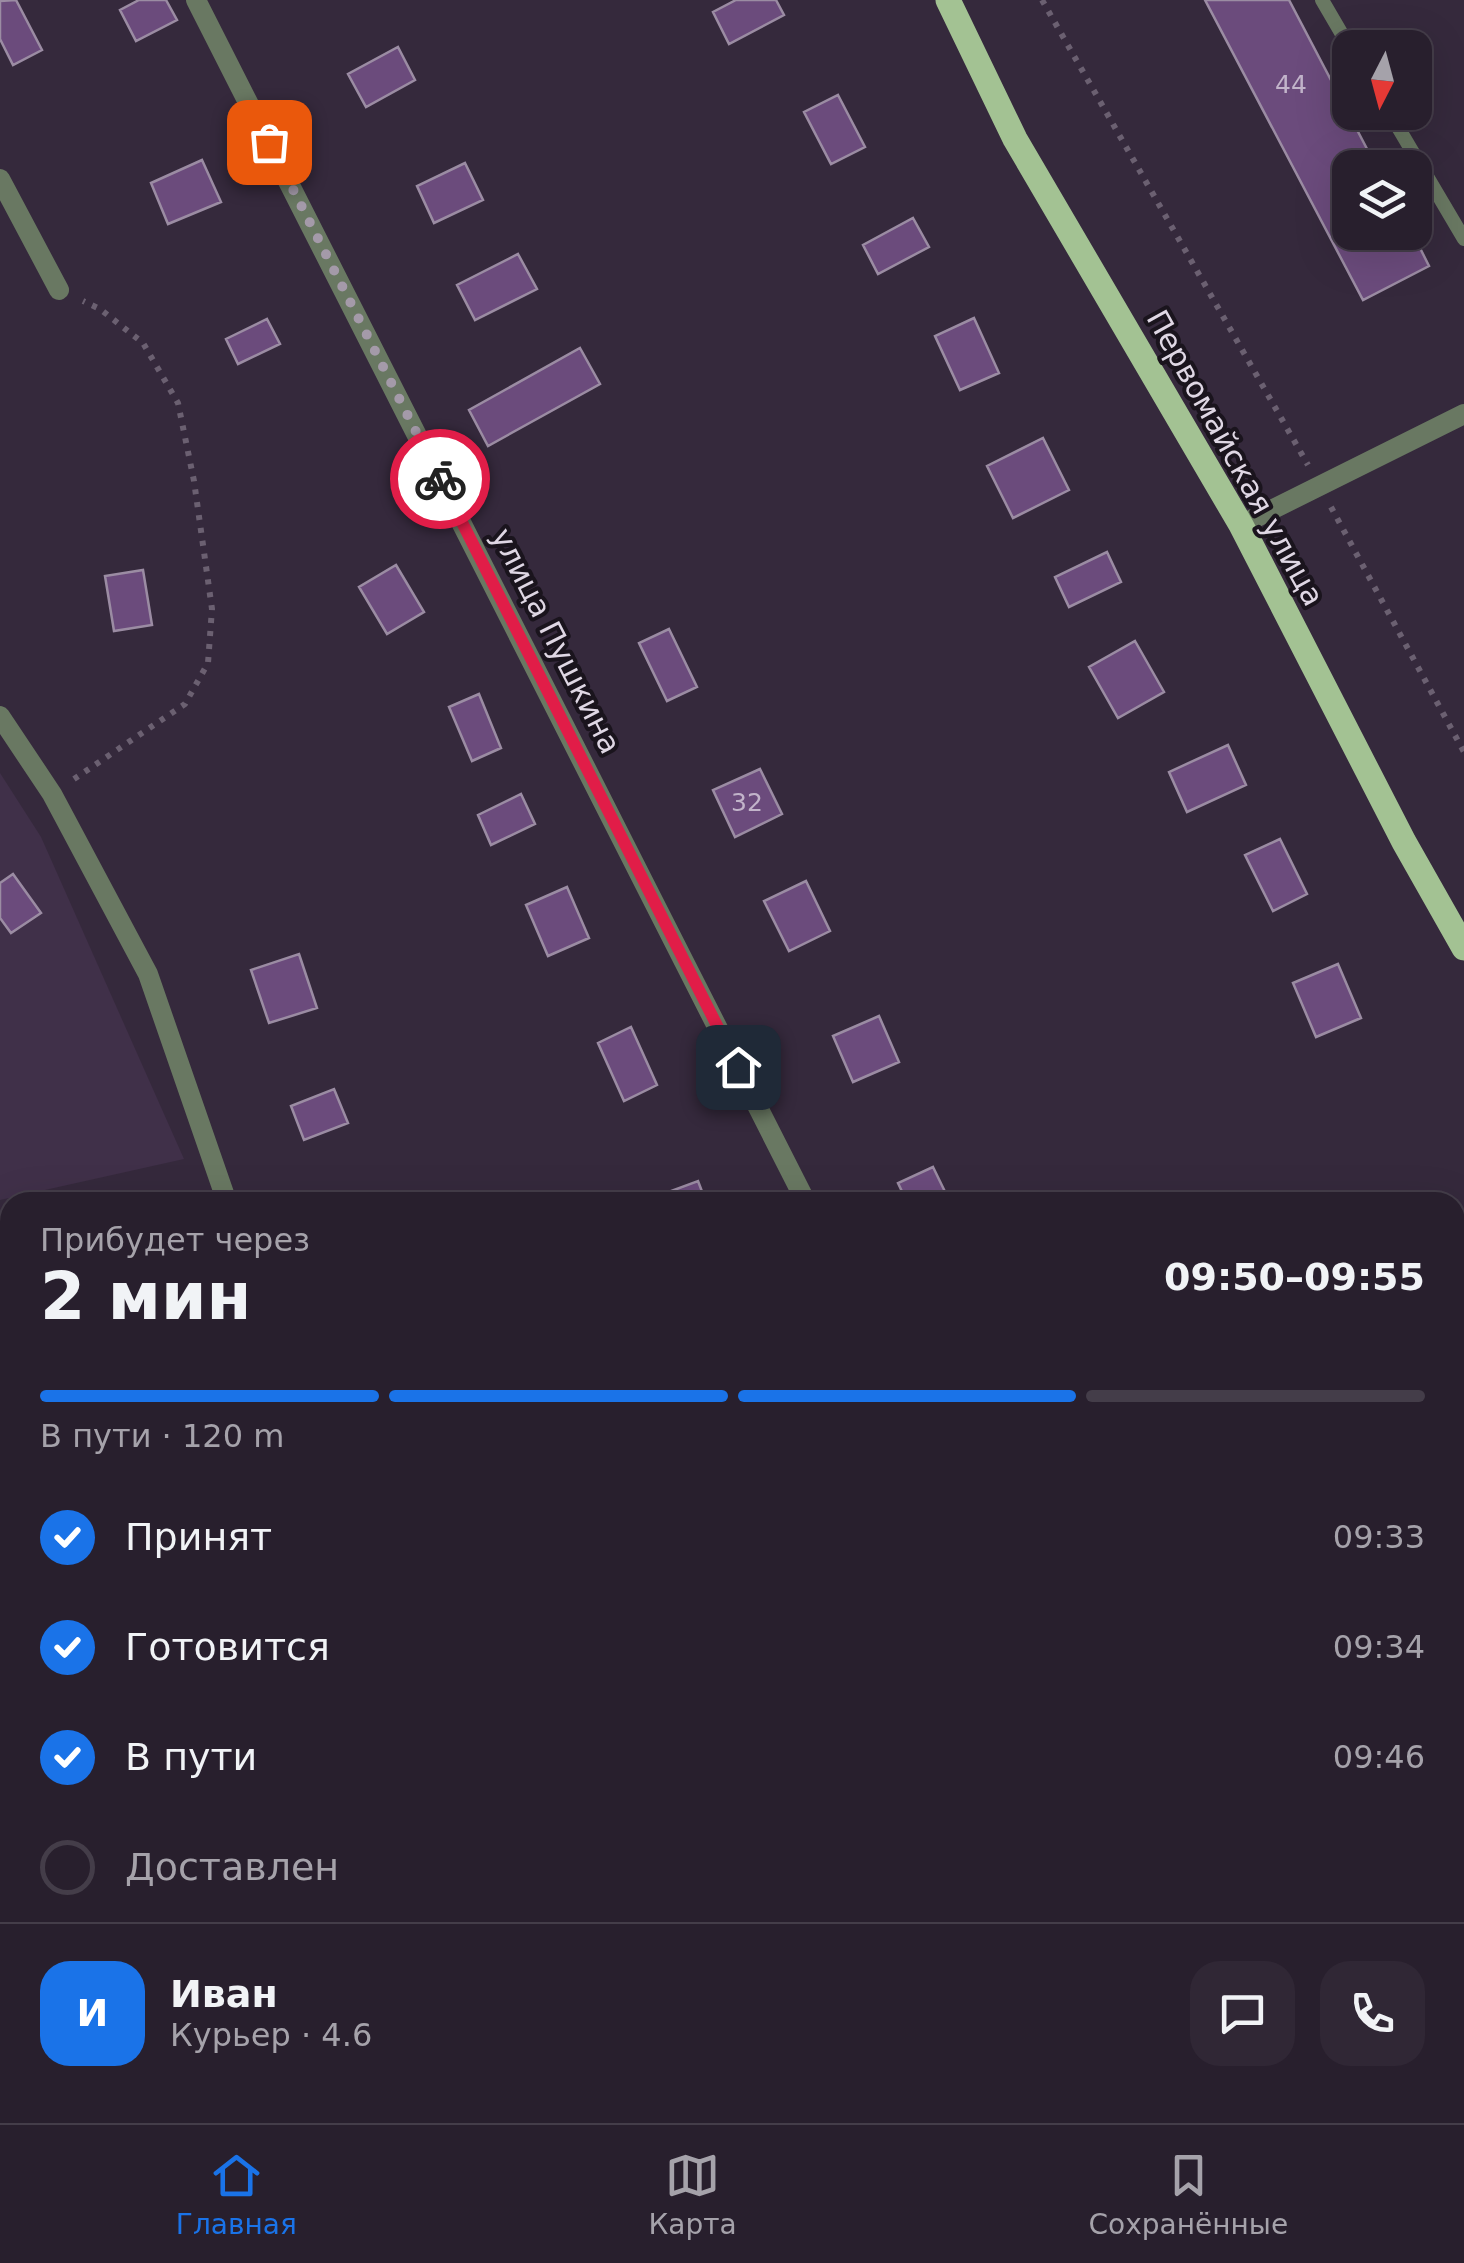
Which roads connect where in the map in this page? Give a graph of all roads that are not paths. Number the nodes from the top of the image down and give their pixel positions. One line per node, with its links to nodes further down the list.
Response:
1 (196, 0): 14 (street, улица Пушкина)
2 (948, 0): 10 (main road, Первомайская улица)
3 (1322, 0): 4 (lane)
4 (1340, 30)
5 (1400, 130): 7 (lane)
6 (0, 180): 8 (street)
7 (1464, 239)
8 (59, 290)
9 (1464, 414): 10 (street)
10 (1241, 525): 12 (main road, Первомайская улица)
11 (0, 716): 13 (street)
12 (1464, 948)
13 (224, 1192)
14 (801, 1192)

